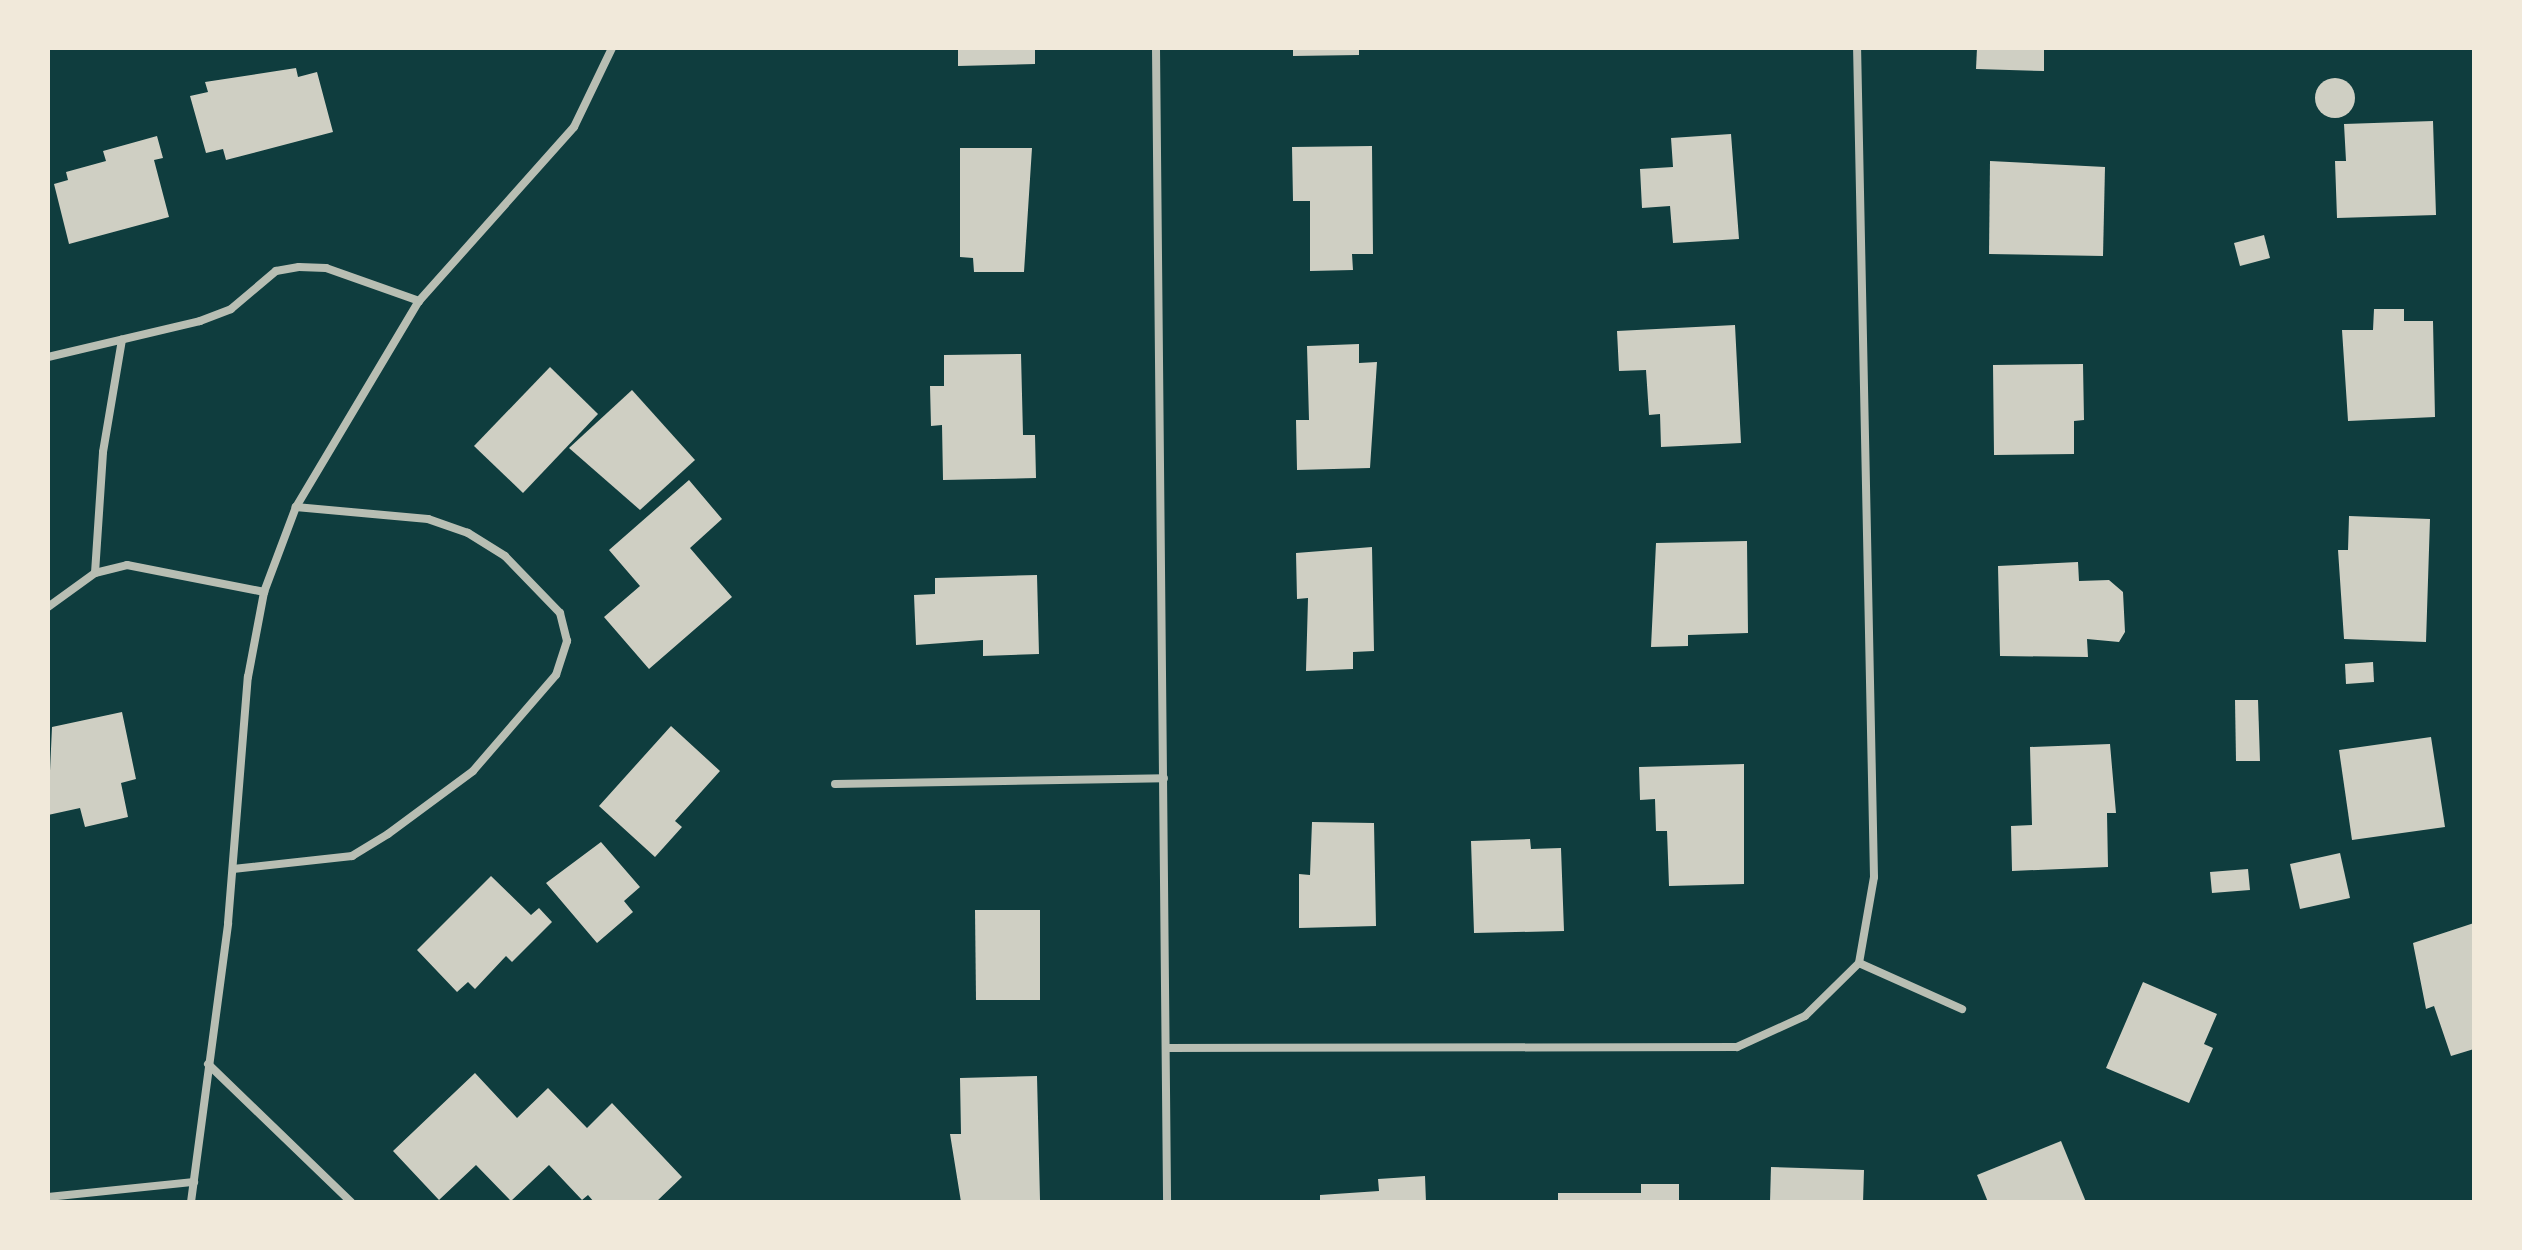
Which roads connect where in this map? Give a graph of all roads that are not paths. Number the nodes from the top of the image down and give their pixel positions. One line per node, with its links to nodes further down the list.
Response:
1 (612, 48): 4 (street)
2 (1156, 48): 11 (street)
3 (1857, 48): 14 (street)
4 (419, 301): 5 (street); 7 (street)
5 (122, 340): 6 (street); 8 (street)
6 (48, 357)
7 (296, 507): 9 (street); 13 (street)
8 (95, 573): 9 (street); 10 (street)
9 (264, 592): 13 (street)
10 (48, 607)
11 (1164, 778): 12 (street); 16 (street)
12 (835, 784)
13 (233, 869): 17 (street)
14 (1859, 963): 15 (street); 16 (street)
15 (1962, 1009)
16 (1167, 1048): 22 (street)
17 (208, 1064): 18 (street); 21 (street)
18 (194, 1182): 19 (street); 20 (street)
19 (48, 1197)
20 (191, 1202)
21 (351, 1202)
22 (1167, 1202)

